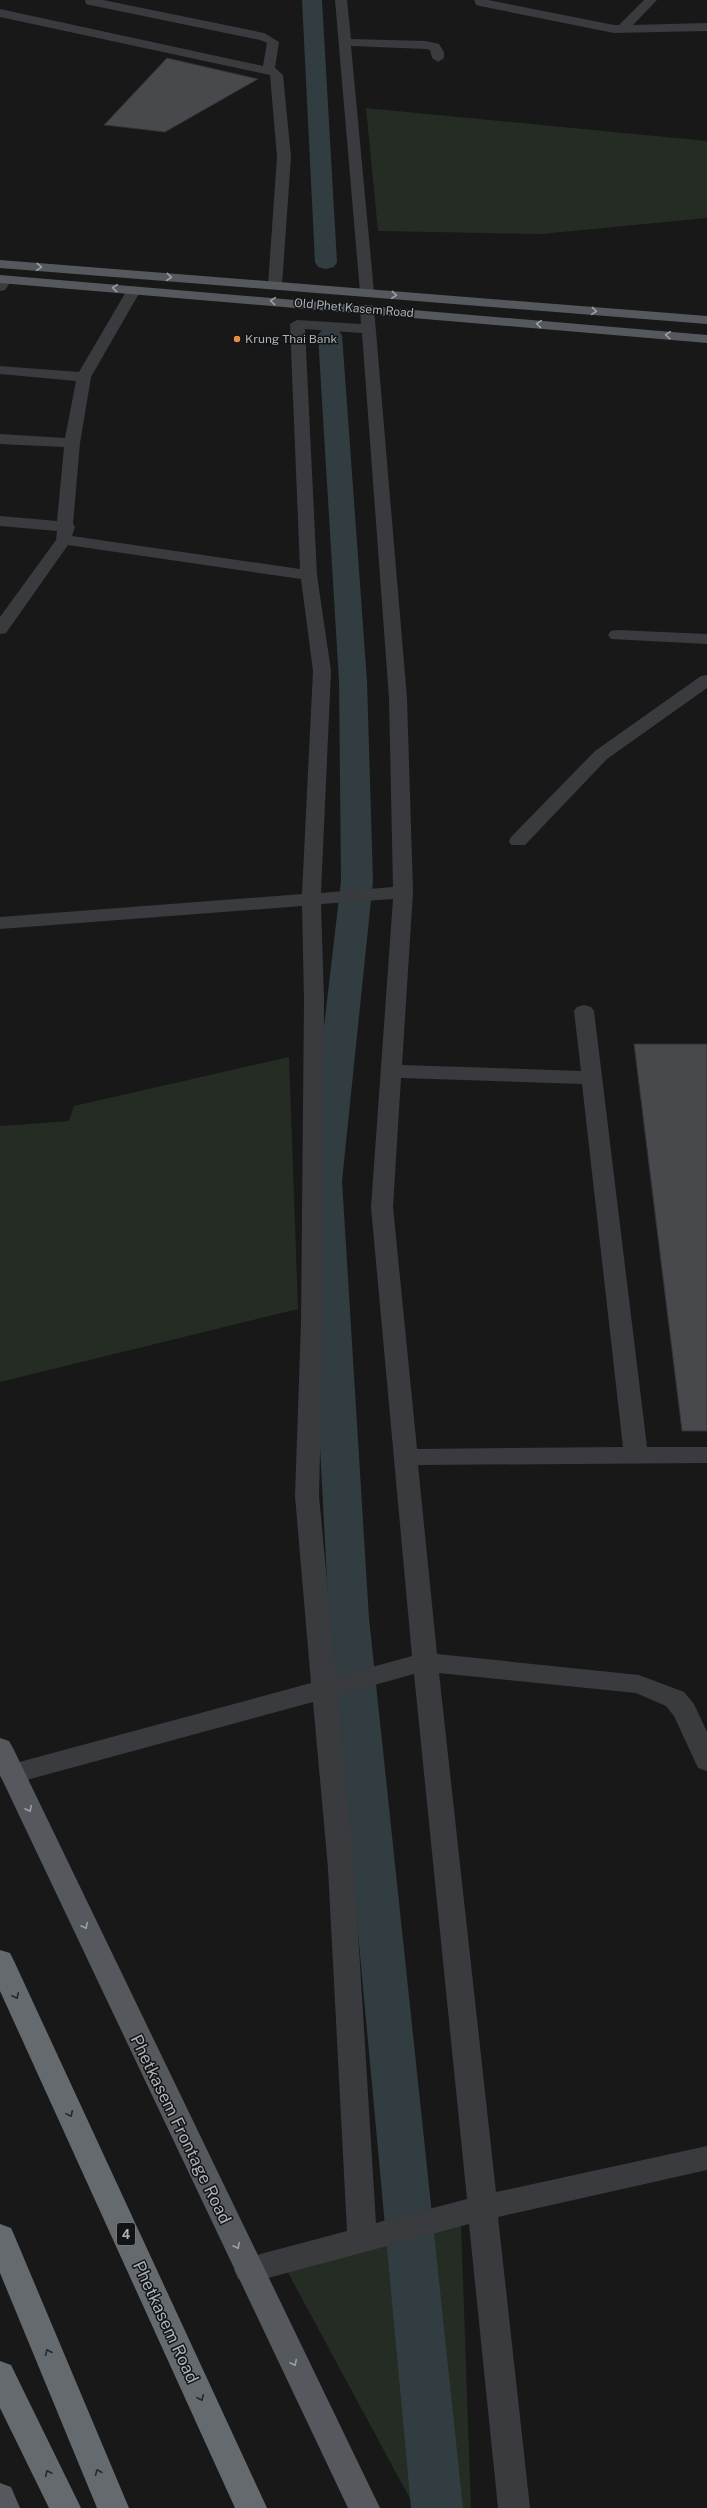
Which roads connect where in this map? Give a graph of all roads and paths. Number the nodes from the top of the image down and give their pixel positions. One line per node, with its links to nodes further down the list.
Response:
1 (341, 0): 8 (street)
2 (480, 0): 7 (street)
3 (651, 0): 7 (street)
4 (90, 1): 10 (street)
5 (0, 12): 10 (street)
6 (707, 27): 7 (street)
7 (622, 29)
8 (345, 42): 9 (street); 15 (street)
9 (438, 58)
10 (268, 71): 13 (street)
11 (0, 264): 13 (main road, Old Phet Kasem Road, one-way to 13)
12 (2, 282): 14 (main road, Old Phet Kasem Road, one-way to 12)
13 (275, 285): 15 (main road, Old Phet Kasem Road)
14 (134, 290): 15 (main road, Old Phet Kasem Road, one-way to 14); 19 (street)
15 (368, 310): 16 (main road, Old Phet Kasem Road, one-way to 16); 17 (main road, Old Phet Kasem Road, one-way to 15); 24 (street); 30 (street)
16 (707, 320)
17 (707, 339)
18 (0, 370): 19 (street)
19 (84, 377): 21 (street)
20 (0, 438): 21 (street)
21 (72, 443): 23 (street)
22 (0, 521): 23 (street)
23 (66, 533): 24 (street); 25 (street)
24 (308, 575): 31 (street)
25 (0, 629)
26 (617, 635): 27 (street)
27 (707, 639)
28 (707, 680): 29 (street)
29 (518, 841)
30 (393, 893): 31 (street); 34 (street)
31 (321, 898): 32 (street); 40 (street)
32 (0, 923)
33 (584, 1011): 35 (street)
34 (391, 1071): 35 (street); 38 (street)
35 (592, 1078): 37 (street)
36 (707, 1455): 37 (street)
37 (636, 1456): 38 (street)
38 (406, 1457): 39 (street)
39 (425, 1662): 40 (street); 42 (street); 46 (street)
40 (323, 1690): 43 (street); 47 (street)
41 (0, 1748): 43 (main road, Phetkasem Frontage Road)
42 (707, 1761)
43 (12, 1774): 49 (main road, Phetkasem Frontage Road, one-way to 49)
44 (0, 1961): 55 (highway, Phetkasem Road / 4, one-way to 55)
45 (707, 2158): 46 (street)
46 (471, 2211): 47 (street); 57 (street)
47 (374, 2236): 49 (street)
48 (0, 2237): 54 (highway, one-way to 48)
49 (249, 2270): 56 (main road, Phetkasem Frontage Road, one-way to 56)
50 (0, 2375): 53 (highway, one-way to 50)
51 (0, 2498): 52 (main road)
52 (4, 2508)
53 (65, 2508)
54 (113, 2508)
55 (251, 2508)
56 (364, 2508)
57 (514, 2508)

